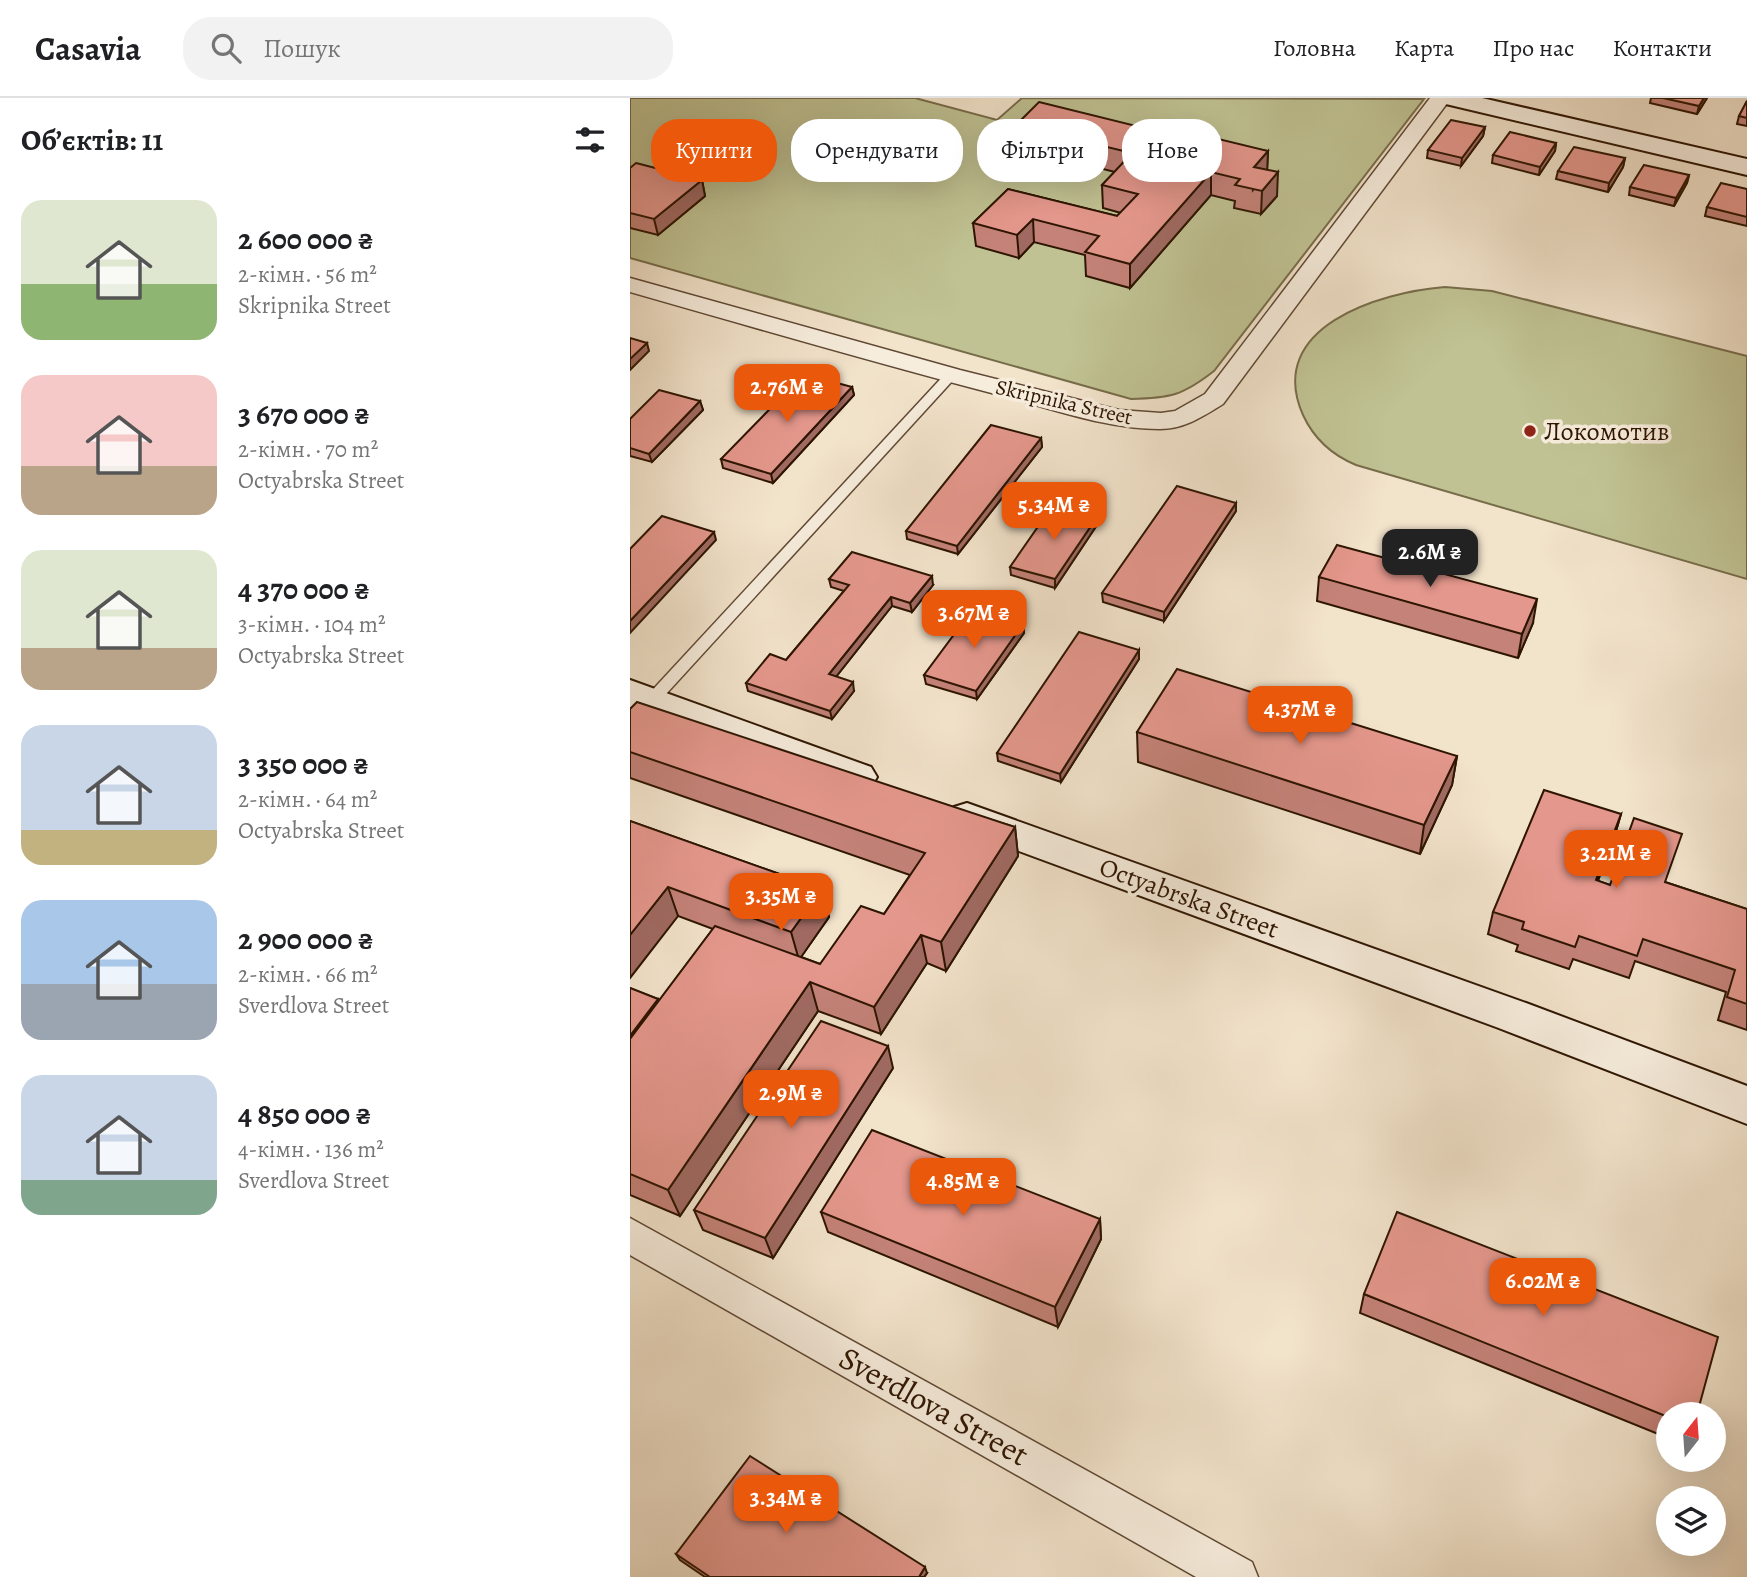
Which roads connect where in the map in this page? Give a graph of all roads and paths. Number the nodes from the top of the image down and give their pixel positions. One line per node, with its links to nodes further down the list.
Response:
1 (1441, 98): 5 (street, Skripnika Street)
2 (1450, 98): 3 (main road)
3 (1747, 167)
4 (630, 285): 5 (street, Skripnika Street)
5 (951, 375): 6 (lane)
6 (641, 697): 7 (main road)
7 (886, 787)
8 (938, 806): 9 (main road, Octyabrska Street)
9 (1747, 1105)
10 (630, 1235): 11 (street, Sverdlova Street)
11 (1237, 1577)

